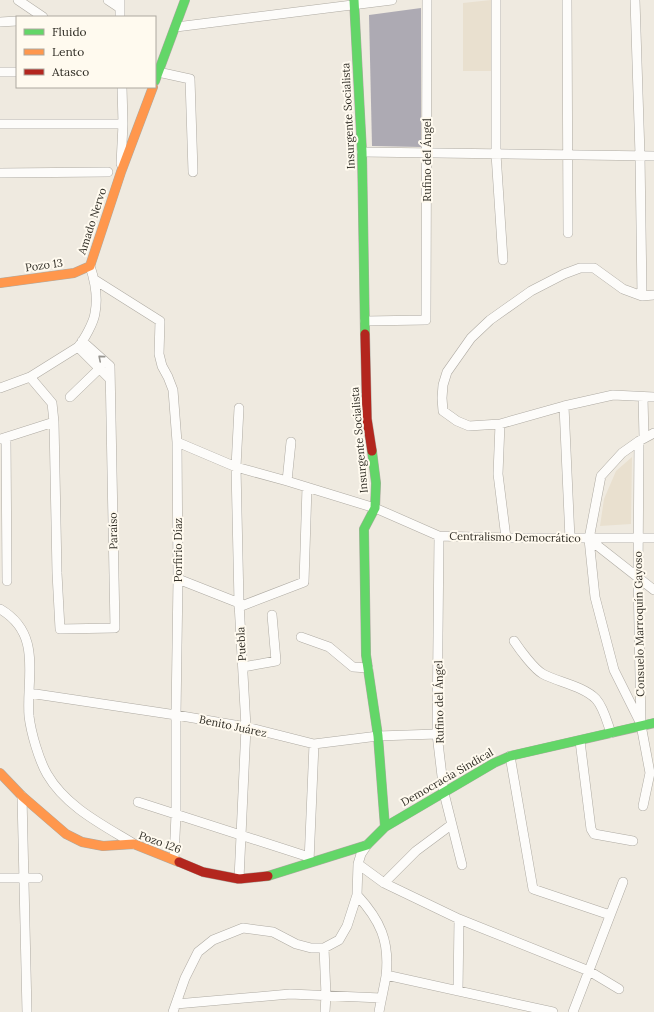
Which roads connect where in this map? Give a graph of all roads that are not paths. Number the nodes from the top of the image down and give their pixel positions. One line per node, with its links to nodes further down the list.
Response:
1 (18, 0): 11 (street)
2 (108, 0): 10 (street)
3 (186, 0): 14 (street)
4 (392, 0): 9 (street)
5 (427, 0): 23 (street, Rufino del Ángel)
6 (496, 0): 24 (street)
7 (567, 0): 25 (street)
8 (636, 0): 26 (street)
9 (354, 2): 14 (street); 22 (street, Insurgente Socialista)
10 (120, 8)
11 (42, 16)
12 (16, 21): 13 (street)
13 (0, 22)
14 (176, 27): 17 (street)
15 (0, 72): 16 (street)
16 (16, 72)
17 (157, 77): 30 (street)
18 (122, 88): 21 (street)
19 (153, 88): 29 (street, Amado Nervo)
20 (0, 124): 21 (street)
21 (123, 124): 29 (street)
22 (362, 152): 23 (street); 39 (street, Insurgente Socialista)
23 (427, 153): 24 (street); 39 (street, Rufino del Ángel)
24 (496, 154): 25 (street); 33 (street)
25 (567, 155): 26 (street); 32 (street)
26 (640, 155): 27 (street); 38 (street)
27 (654, 156)
28 (108, 172): 31 (street)
29 (120, 172): 34 (street, Amado Nervo)
30 (193, 172)
31 (0, 173)
32 (568, 233)
33 (503, 260)
34 (90, 266): 35 (street, Amado Nervo); 36 (street, Pozo 13)
35 (95, 280): 40 (street, Amado Nervo); 55 (street, Porfirio Díaz)
36 (0, 283)
37 (654, 295): 38 (street)
38 (642, 296): 51 (street)
39 (365, 321): 60 (street, Insurgente Socialista)
40 (80, 344): 41 (street); 42 (street); 43 (street, Paraíso, one-way to 40)
41 (99, 369): 43 (street); 45 (street)
42 (30, 377): 44 (street); 50 (street)
43 (110, 379): 50 (street, Paraíso)
44 (0, 388)
45 (70, 397)
46 (643, 397): 47 (street); 48 (street); 54 (street, Consuelo Marroquín Gayoso)
47 (654, 397)
48 (564, 406): 51 (street); 65 (street)
49 (239, 408): 57 (street, Puebla)
50 (54, 422): 53 (street)
51 (500, 424): 62 (street)
52 (654, 433): 54 (street)
53 (3, 439): 69 (street)
54 (641, 439): 63 (street, Consuelo Marroquín Gayoso); 66 (street)
55 (177, 442): 57 (street, Centralismo Democrático); 68 (street, Porfirio Díaz)
56 (291, 442): 58 (street)
57 (236, 467): 58 (street, Centralismo Democrático); 71 (street, Puebla)
58 (287, 481): 59 (street, Centralismo Democrático)
59 (307, 487): 60 (street, Centralismo Democrático); 71 (street)
60 (375, 508): 61 (street, Centralismo Democrático); 77 (street, Insurgente Socialista)
61 (439, 536): 62 (street, Centralismo Democrático); 84 (street, Rufino del Ángel)
62 (506, 538): 65 (street, Centralismo Democrático)
63 (638, 538): 64 (street, Centralismo Democrático); 66 (street, Centralismo Democrático); 67 (street, Consuelo Marroquín Gayoso)
64 (654, 538)
65 (570, 539): 66 (street, Centralismo Democrático)
66 (589, 539): 67 (street); 81 (street)
67 (638, 578): 70 (street); 81 (street, Consuelo Marroquín Gayoso)
68 (178, 579): 71 (street); 79 (street, Porfirio Díaz)
69 (7, 581)
70 (654, 590)
71 (239, 605): 76 (street, Puebla)
72 (0, 609): 78 (street)
73 (272, 615): 76 (street)
74 (302, 637): 77 (street)
75 (514, 641): 83 (street)
76 (243, 667): 82 (street, Puebla)
77 (368, 668): 85 (street, Insurgente Socialista)
78 (29, 693): 79 (street, Benito Juárez); 99 (street)
79 (176, 714): 82 (street, Benito Juárez); 94 (street, Porfirio Díaz)
80 (654, 723): 81 (street, Democracia Sindical)
81 (641, 725): 83 (street, Democracia Sindical); 93 (street, Consuelo Marroquín Gayoso)
82 (246, 727): 87 (street, Benito Juárez); 97 (street, Puebla)
83 (611, 733): 86 (street, Democracia Sindical)
84 (438, 734): 85 (street, Benito Juárez); 90 (street, Rufino del Ángel)
85 (378, 736): 87 (street, Benito Juárez); 96 (street, Insurgente Socialista)
86 (580, 741): 88 (street, Democracia Sindical); 98 (street)
87 (314, 744): 102 (street)
88 (510, 756): 90 (street, Democracia Sindical); 112 (street)
89 (0, 773): 91 (street, Pozo 126)
90 (444, 793): 95 (street, Rufino del Ángel); 96 (street, Democracia Sindical)
91 (22, 796): 99 (street, Pozo 126); 106 (street)
92 (138, 802): 94 (street)
93 (644, 806)
94 (176, 814): 97 (street); 101 (street, Porfirio Díaz)
95 (451, 825): 104 (street, Rufino del Ángel); 109 (street)
96 (385, 827): 100 (street, Democracia Sindical)
97 (242, 835): 102 (street); 108 (street, Puebla)
98 (633, 841)
99 (134, 844): 101 (street, Pozo 126)
100 (367, 845): 102 (street, Democracia Sindical); 103 (street)
101 (174, 859): 108 (street, Pozo 126)
102 (309, 860): 108 (street, Pozo 126)
103 (358, 864): 109 (street); 111 (street)
104 (462, 865)
105 (0, 878): 106 (street)
106 (25, 878): 107 (street); 122 (street)
107 (38, 878)
108 (239, 879)
109 (384, 882): 113 (street)
110 (623, 882): 112 (street)
111 (357, 895): 114 (street); 116 (street)
112 (610, 915): 115 (street)
113 (459, 919): 115 (street); 118 (street)
114 (324, 948): 119 (street); 121 (street)
115 (589, 971): 117 (street); 126 (street)
116 (386, 976): 118 (street); 120 (street)
117 (619, 989)
118 (458, 991): 125 (street)
119 (326, 995): 120 (street); 121 (street); 123 (street)
120 (381, 998): 124 (street)
121 (174, 1008)
122 (28, 1012)
123 (325, 1012)
124 (380, 1012)
125 (553, 1012)
126 (573, 1012)

